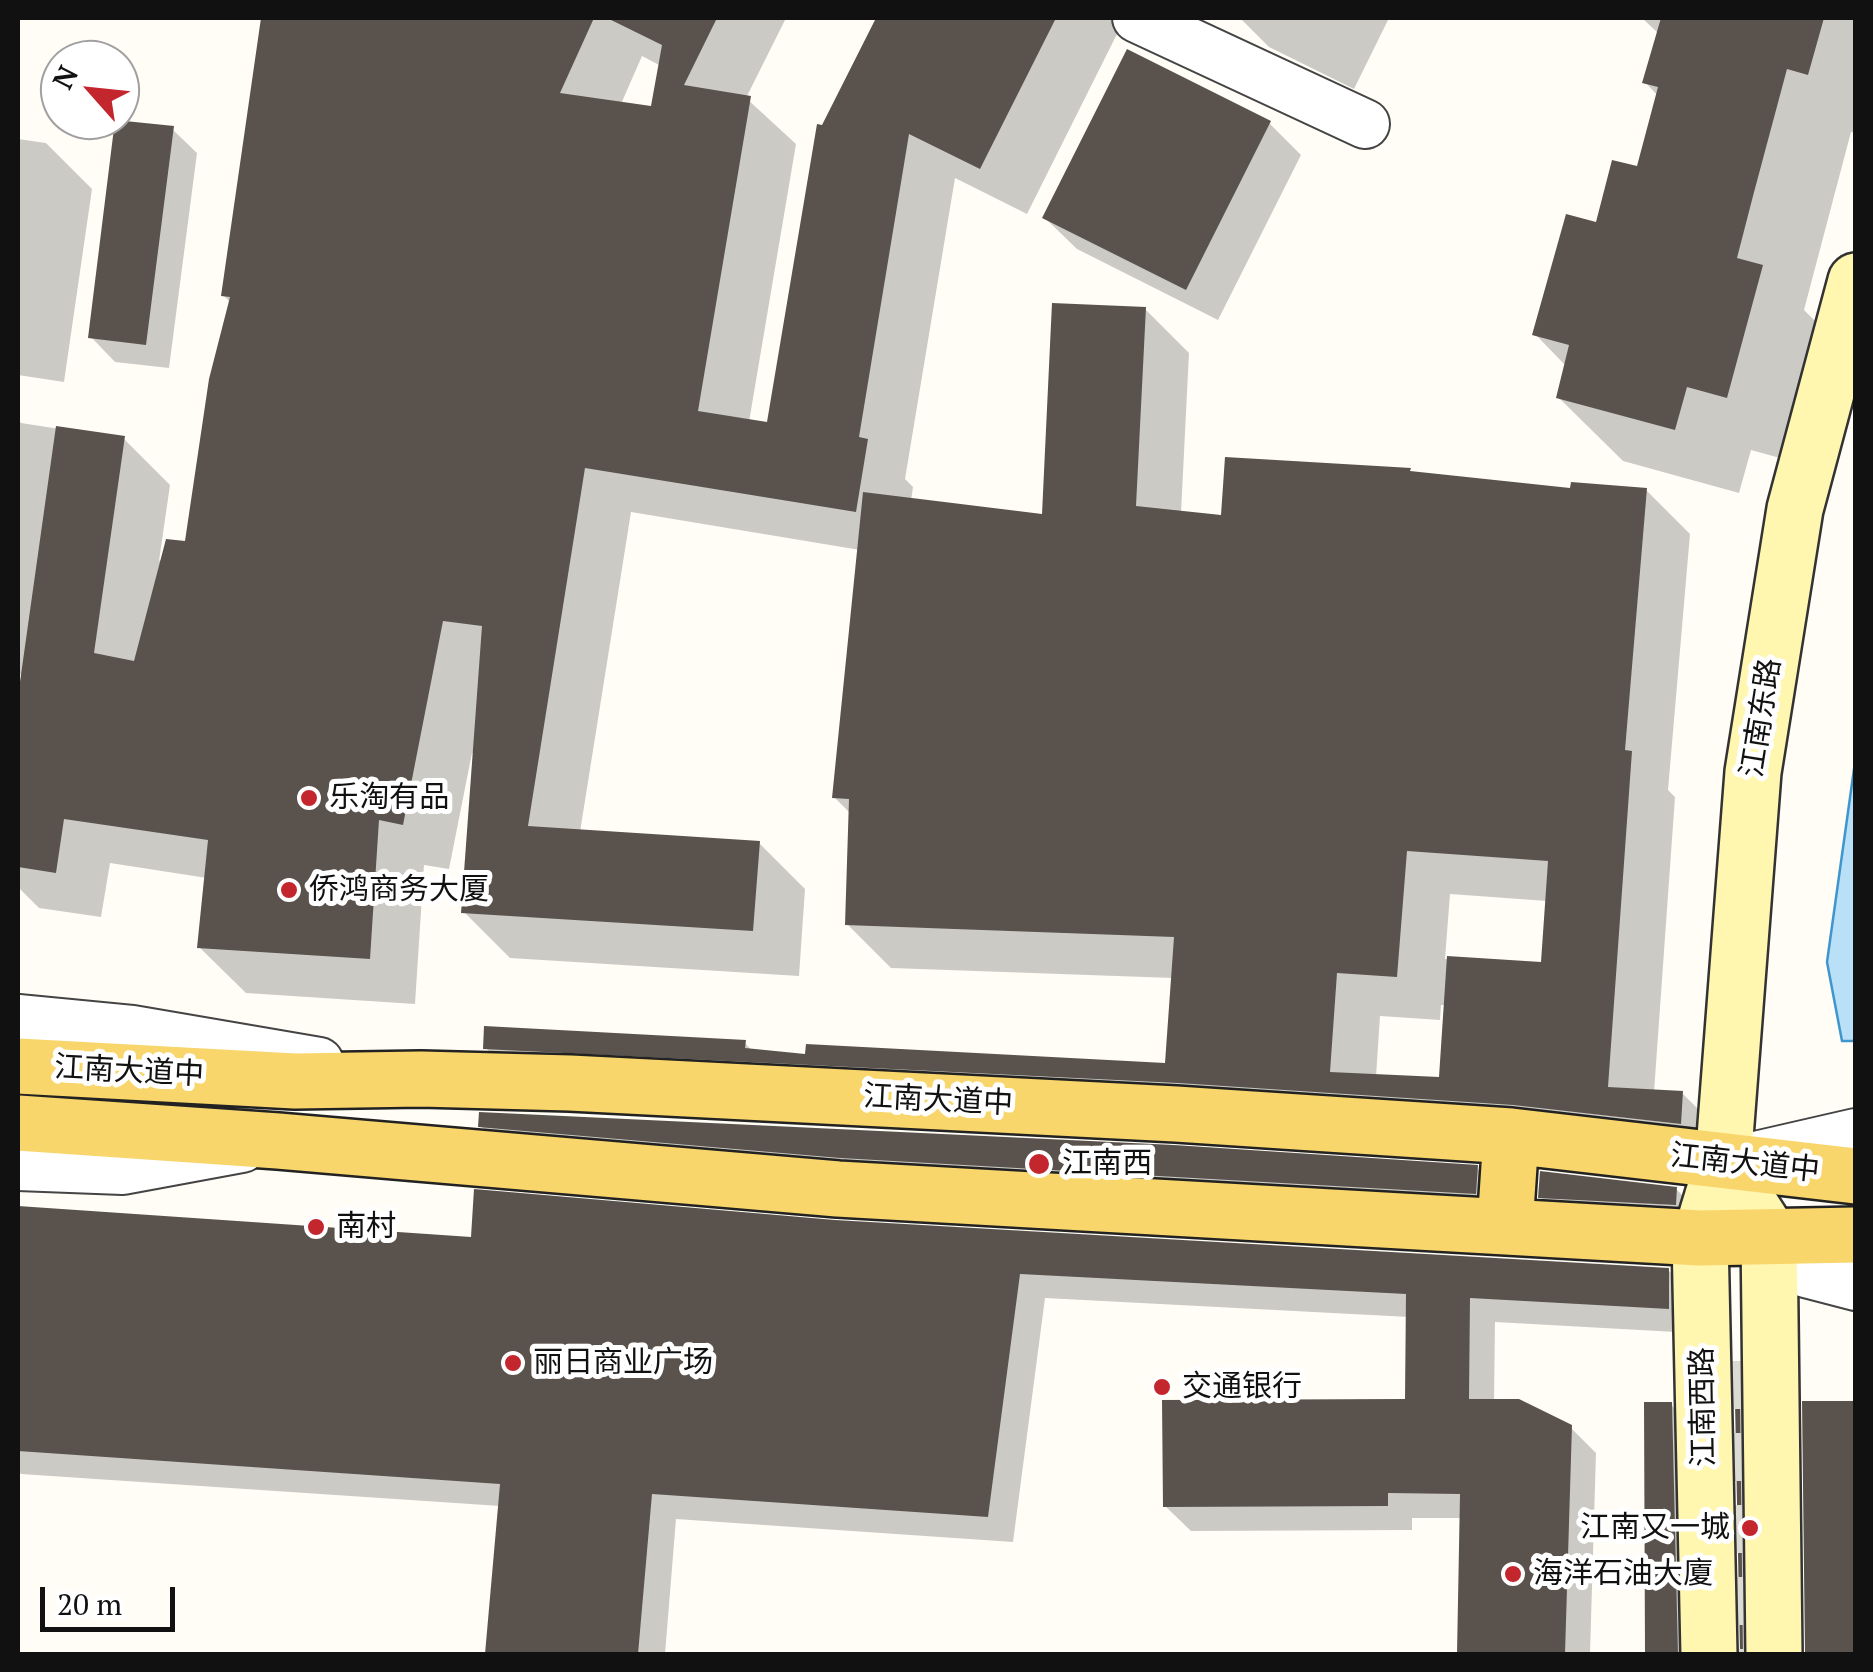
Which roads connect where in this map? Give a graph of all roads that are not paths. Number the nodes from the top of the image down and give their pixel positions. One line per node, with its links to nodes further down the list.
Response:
1 (1137, 18): 2 (street)
2 (1364, 124)
3 (1856, 281): 11 (main road, 江南东路)
4 (18, 1019): 6 (street)
5 (18, 1066): 6 (main road, 江南大道中)
6 (421, 1079): 9 (main road, 江南大道中)
7 (18, 1124): 10 (main road, 江南大道中)
8 (1856, 1133): 11 (street)
9 (1511, 1136): 11 (main road, 江南大道中); 14 (main road)
10 (278, 1141): 12 (street); 14 (main road, 江南大道中)
11 (1723, 1163): 13 (main road, 江南大道中); 15 (main road); 17 (main road, 江南西路)
12 (18, 1166)
13 (1856, 1176)
14 (1505, 1226): 17 (main road, 江南大道中)
15 (1769, 1234): 16 (main road, 江南大道中); 17 (main road, 江南大道中); 18 (street); 20 (main road)
16 (1856, 1235)
17 (1700, 1238): 19 (main road, 江南西路)
18 (1856, 1286)
19 (1709, 1654)
20 (1774, 1654)

